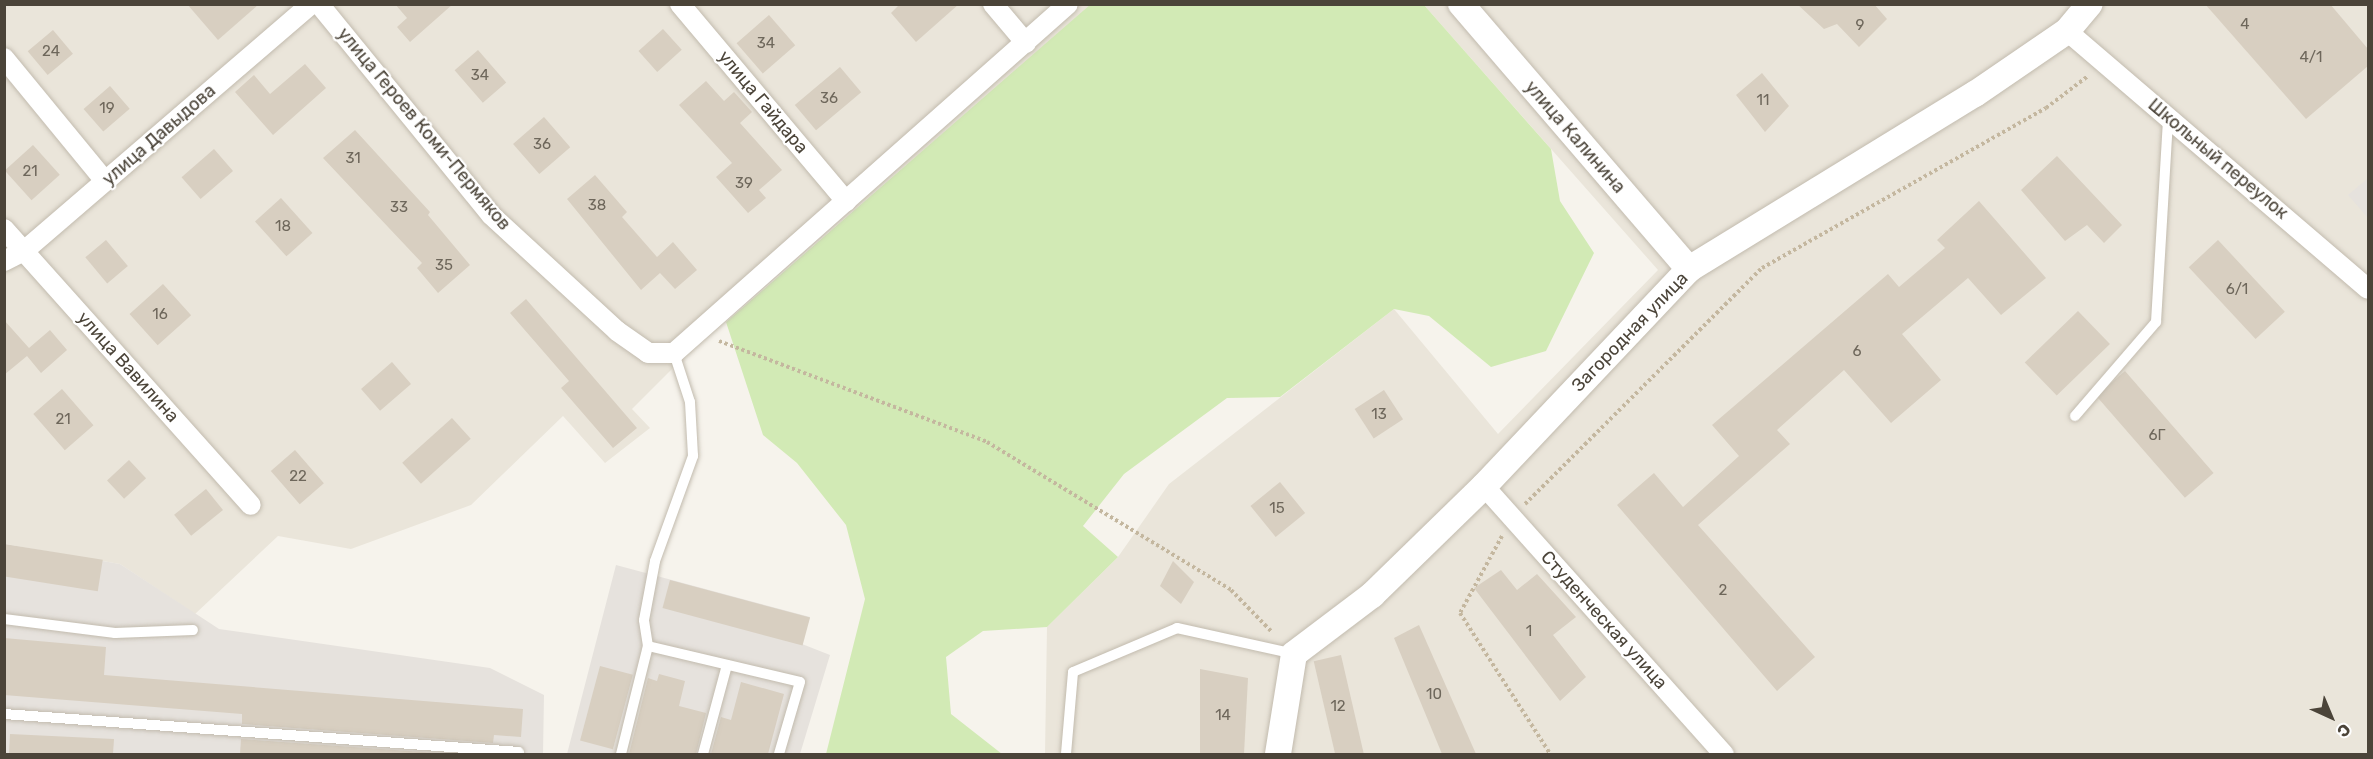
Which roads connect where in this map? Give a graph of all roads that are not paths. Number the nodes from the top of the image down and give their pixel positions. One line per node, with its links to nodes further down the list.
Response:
1 (311, 4): 12 (street, улица Давыдова)
2 (319, 4): 19 (street, улица Героев Коми-Пермяков)
3 (680, 4): 13 (street, улица Гайдара)
4 (993, 4): 9 (street)
5 (1068, 4): 9 (street)
6 (1461, 4): 17 (street, улица Калинина)
7 (2090, 4): 8 (street, Загородная улица)
8 (2067, 31): 11 (street, Школьный переулок); 17 (street, Загородная улица)
9 (1026, 43): 13 (street)
10 (4, 58): 12 (street)
11 (2168, 117): 18 (street, Школьный переулок); 20 (lane)
12 (105, 181): 15 (street, улица Давыдова)
13 (846, 201): 19 (street)
14 (4, 229): 15 (street, улица Вавилина)
15 (24, 251): 16 (street, улица Давыдова); 22 (street, улица Вавилина)
16 (4, 261)
17 (1689, 269): 21 (street, Загородная улица)
18 (2368, 289)
19 (674, 353): 25 (lane)
20 (2075, 416)
21 (1484, 486): 26 (street, Загородная улица); 35 (street, Студенческая улица)
22 (251, 505)
23 (4, 619): 24 (lane)
24 (193, 630)
25 (648, 646): 27 (lane); 30 (lane)
26 (1294, 654): 33 (lane); 34 (street)
27 (727, 665): 31 (lane); 32 (lane)
28 (4, 714): 29 (lane)
29 (519, 752)
30 (621, 754)
31 (703, 754)
32 (779, 754)
33 (1066, 754)
34 (1278, 754)
35 (1724, 754)

